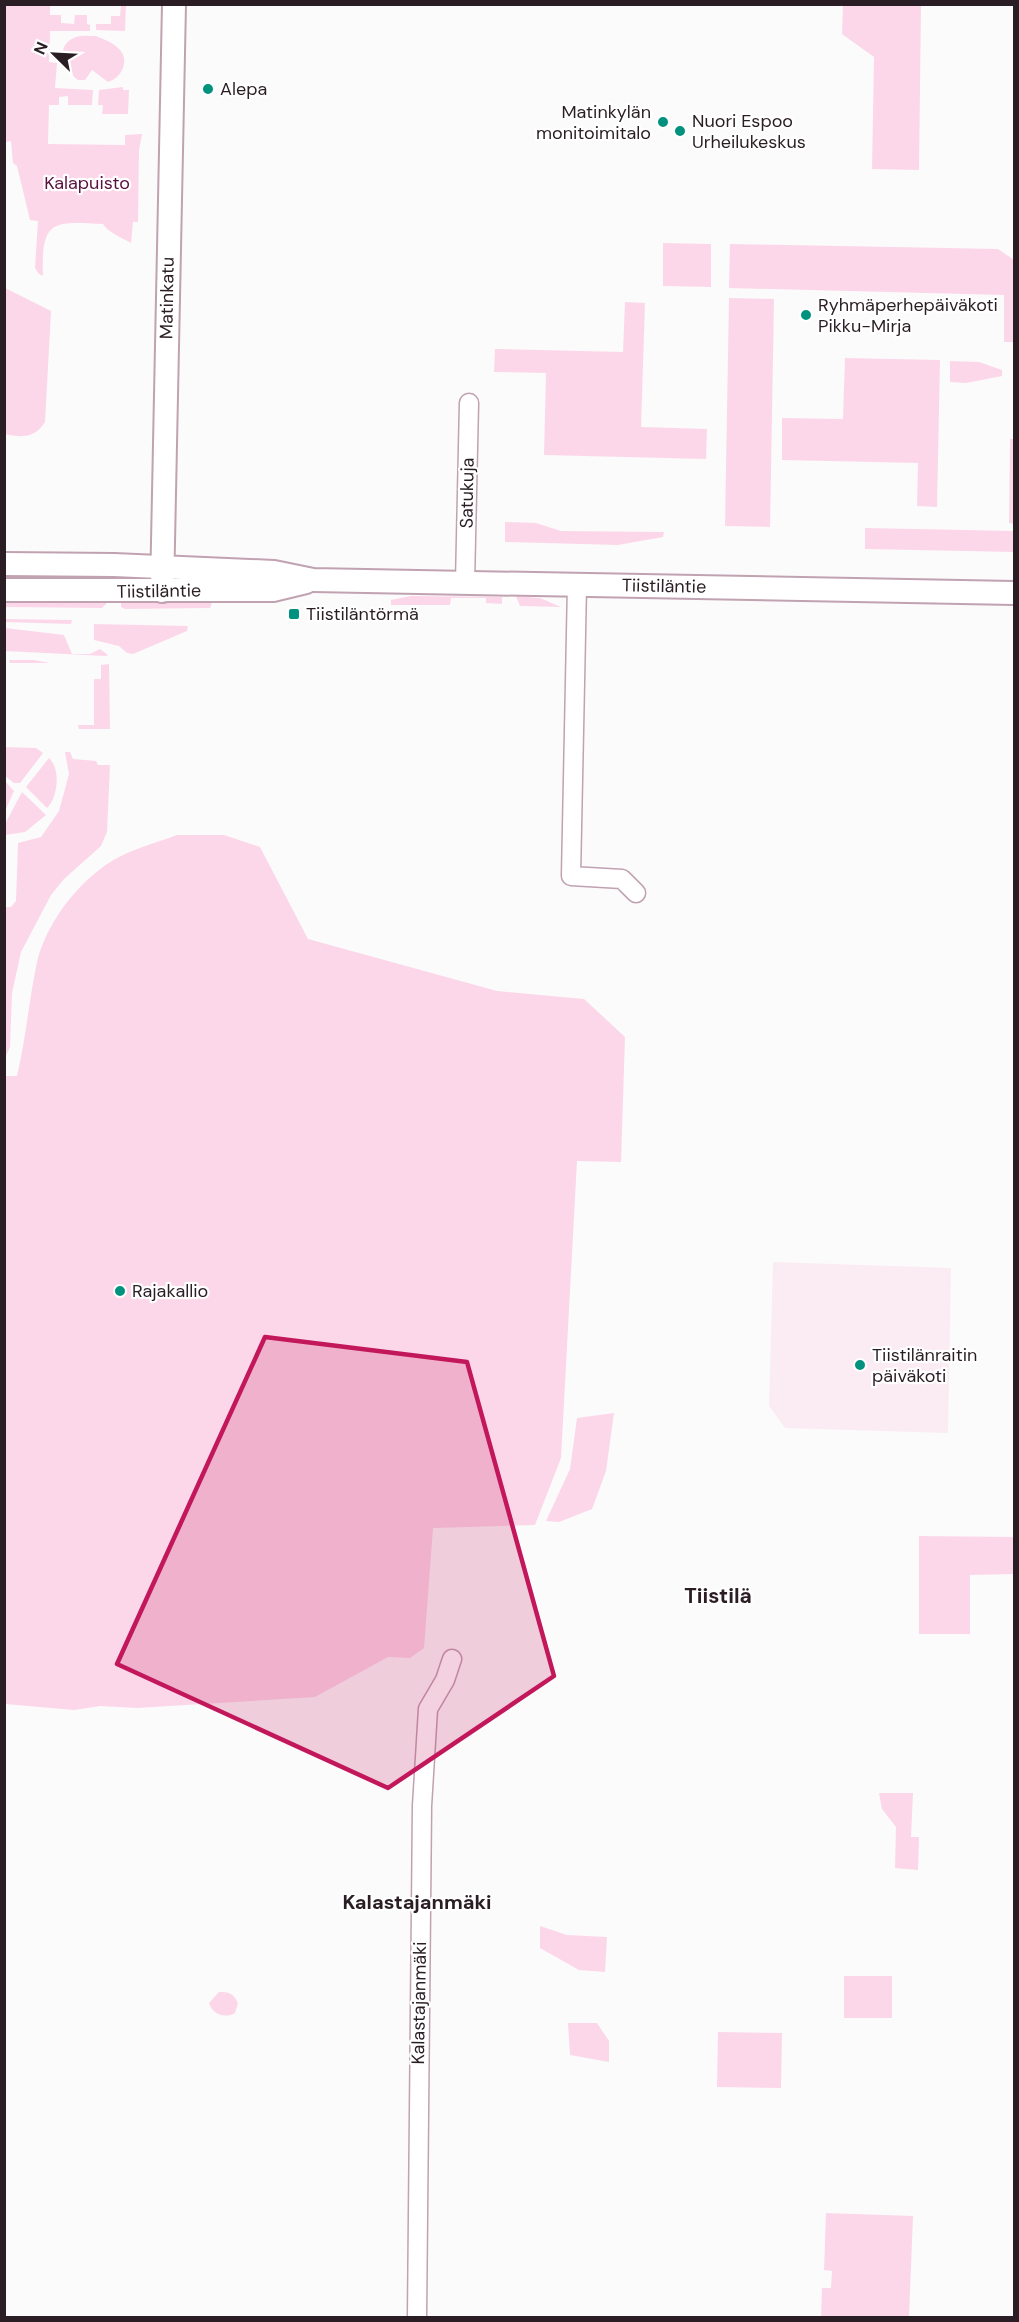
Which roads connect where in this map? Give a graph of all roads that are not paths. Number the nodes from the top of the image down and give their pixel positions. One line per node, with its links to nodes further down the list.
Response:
1 (174, 4): 4 (street, Matinkatu)
2 (469, 403): 6 (street, Satukuja)
3 (4, 564): 4 (street, Tiistiläntie)
4 (162, 567): 5 (street, Tiistiläntie); 9 (street, Matinkatu)
5 (313, 580): 6 (street, Tiistiläntie); 9 (street, Tiistiläntie)
6 (465, 583): 7 (street, Tiistiläntie)
7 (578, 585): 10 (street, Tiistiläntie); 11 (street)
8 (4, 590): 9 (street, Tiistiläntie)
9 (162, 591)
10 (1014, 593)
11 (636, 893)
12 (452, 1659): 13 (street, Kalastajanmäki)
13 (417, 2318)

